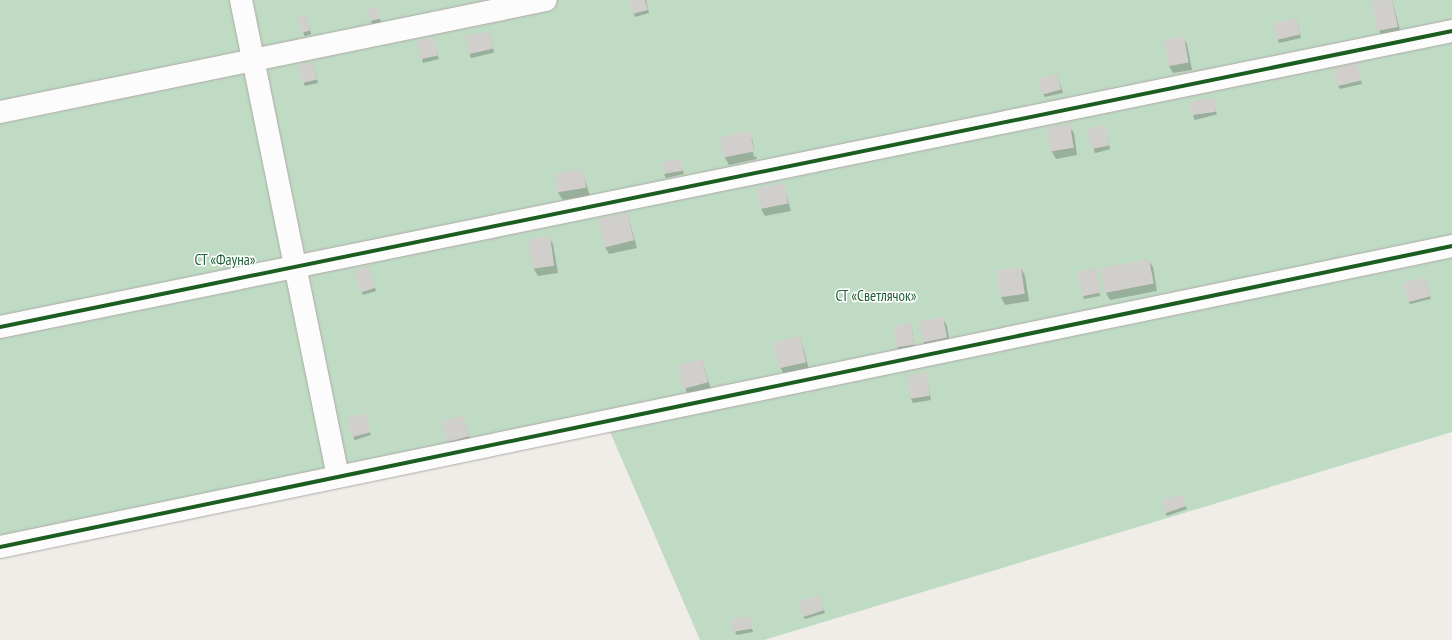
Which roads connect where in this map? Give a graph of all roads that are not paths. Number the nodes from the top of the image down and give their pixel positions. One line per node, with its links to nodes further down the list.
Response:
1 (241, 0): 4 (street)
2 (546, 0): 4 (street)
3 (1452, 30): 7 (street)
4 (254, 60): 5 (street); 7 (street)
5 (0, 112)
6 (1452, 246): 9 (street)
7 (296, 265): 8 (street); 9 (street)
8 (0, 327)
9 (338, 476): 10 (street)
10 (0, 547)

